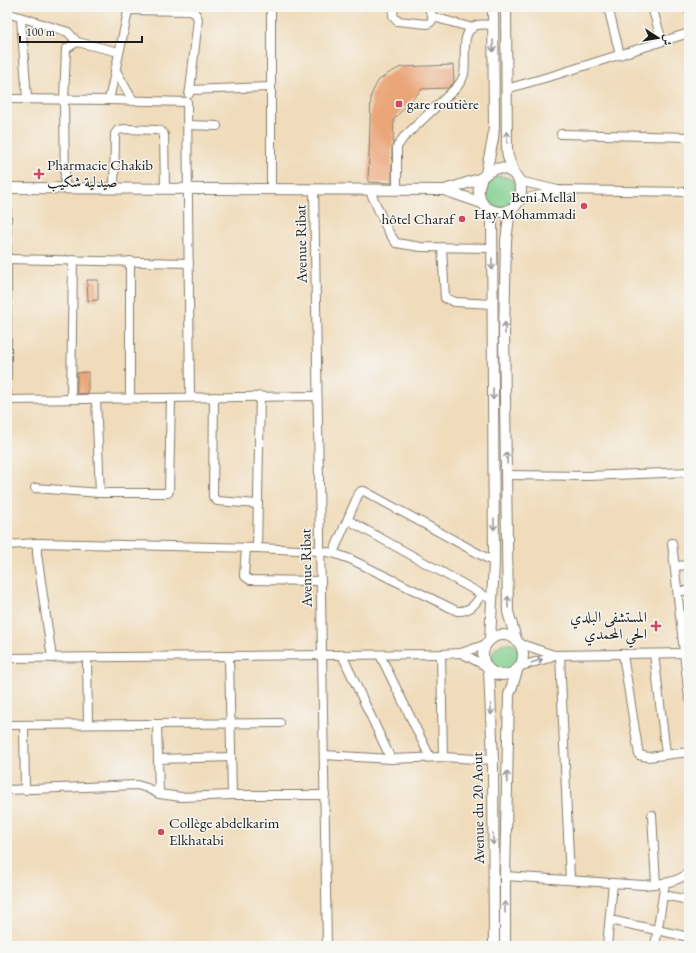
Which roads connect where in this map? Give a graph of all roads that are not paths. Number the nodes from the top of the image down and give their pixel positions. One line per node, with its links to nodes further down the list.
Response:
1 (271, 7): 22 (street)
2 (394, 7): 12 (street)
3 (428, 7): 12 (street)
4 (506, 7): 23 (main road)
5 (608, 7): 20 (street)
6 (652, 7): 18 (street)
7 (688, 7): 10 (street)
8 (492, 8): 14 (main road)
9 (128, 9): 19 (street); 24 (street)
10 (689, 11)
11 (7, 13): 13 (street)
12 (433, 17): 15 (street)
13 (22, 18): 17 (street); 26 (street)
14 (493, 24): 15 (street); 35 (main road, one-way to 35)
15 (473, 28): 45 (street)
16 (689, 33): 18 (street)
17 (77, 42): 19 (street); 27 (street)
18 (662, 42): 20 (street)
19 (119, 52): 21 (street)
20 (620, 55): 23 (street)
21 (115, 70): 28 (street); 29 (street)
22 (271, 87): 24 (street); 42 (street)
23 (506, 89): 36 (main road, one-way to 23)
24 (190, 90): 30 (street)
25 (7, 99): 26 (street)
26 (26, 99): 27 (street)
27 (64, 100): 28 (street); 38 (street)
28 (109, 100): 29 (street)
29 (134, 101): 30 (street)
30 (186, 102): 31 (street)
31 (188, 125): 32 (street); 41 (street)
32 (217, 126)
33 (561, 134): 34 (street)
34 (689, 137)
35 (484, 176): 36 (main road); 46 (main road); 50 (main road)
36 (517, 178): 47 (street); 49 (main road)
37 (7, 188): 38 (main road); 55 (street)
38 (65, 188): 39 (main road)
39 (114, 189): 40 (main road); 40 (street)
40 (165, 189): 41 (main road)
41 (188, 189): 42 (main road); 58 (street)
42 (271, 189): 43 (main road)
43 (314, 189): 44 (main road); 61 (street, Avenue Ribat)
44 (369, 189): 45 (main road); 53 (street)
45 (396, 190): 46 (main road)
46 (444, 190): 50 (main road)
47 (558, 190): 48 (street); 49 (street)
48 (689, 192)
49 (519, 200): 51 (main road)
50 (482, 203): 52 (main road)
51 (510, 210): 52 (main road); 71 (main road, one-way to 51)
52 (492, 211): 54 (main road)
53 (442, 248): 54 (street); 59 (street)
54 (492, 248): 59 (main road, one-way to 59)
55 (7, 259): 56 (street); 68 (street)
56 (73, 260): 57 (street); 66 (street)
57 (130, 262): 58 (street); 64 (street)
58 (189, 263): 62 (street)
59 (492, 304): 83 (main road, one-way to 83)
60 (260, 396): 61 (street); 63 (street); 74 (street)
61 (318, 396): 81 (street, Avenue Ribat)
62 (190, 397): 63 (street); 65 (street)
63 (214, 397): 74 (street)
64 (130, 398): 65 (street); 67 (street)
65 (171, 398): 73 (street)
66 (71, 399): 67 (street); 68 (street)
67 (96, 399): 73 (street)
68 (7, 400): 69 (street)
69 (7, 420)
70 (689, 472): 71 (street)
71 (507, 475): 93 (main road, one-way to 71)
72 (34, 488): 73 (street)
73 (100, 493)
74 (258, 504): 80 (street)
75 (348, 520): 82 (street); 83 (street); 89 (street)
76 (37, 543): 78 (street); 79 (street); 105 (street)
77 (672, 543): 85 (street)
78 (7, 545)
79 (246, 548): 80 (street); 86 (street)
80 (257, 548): 81 (street)
81 (320, 551): 82 (street); 86 (street, Avenue Ribat)
82 (333, 553): 89 (street)
83 (494, 562): 90 (main road)
84 (689, 565): 85 (street)
85 (675, 566): 88 (street)
86 (321, 581): 101 (street, Avenue Ribat)
87 (689, 590): 88 (street)
88 (678, 591): 91 (street)
89 (480, 595): 90 (street)
90 (492, 600): 92 (main road)
91 (685, 619): 95 (street)
92 (488, 642): 93 (main road); 94 (street); 107 (main road)
93 (518, 642): 99 (street); 108 (main road)
94 (460, 653): 96 (street); 107 (street)
95 (687, 653): 97 (street); 109 (street)
96 (441, 654): 98 (street); 121 (street)
97 (654, 654): 100 (street); 117 (street)
98 (380, 655): 102 (street); 120 (street)
99 (557, 655): 100 (street); 108 (street, one-way to 99); 133 (street)
100 (624, 655): 117 (street)
101 (322, 656): 102 (street); 103 (street); 118 (street, Avenue Ribat)
102 (342, 656): 123 (street)
103 (229, 657): 106 (street); 110 (street)
104 (7, 658): 105 (street)
105 (52, 658): 106 (street)
106 (87, 658): 112 (street)
107 (487, 668): 108 (main road); 124 (main road, Avenue du 20 Aout, one-way to 124)
108 (519, 669): 131 (main road, Avenue du 20 Aout, one-way to 108)
109 (689, 698)
110 (230, 723): 111 (street); 113 (street); 119 (street)
111 (280, 723)
112 (88, 724): 113 (street); 115 (street)
113 (157, 724): 122 (street)
114 (7, 725): 115 (street)
115 (24, 725): 126 (street)
116 (689, 752): 117 (street)
117 (666, 754)
118 (324, 755): 123 (street); 129 (street, Avenue Ribat)
119 (231, 757): 122 (street); 128 (street)
120 (430, 757): 121 (street); 123 (street)
121 (444, 757): 124 (street)
122 (158, 759): 127 (street)
123 (391, 759)
124 (493, 760): 143 (main road, Avenue du 20 Aout, one-way to 143)
125 (7, 790): 126 (street)
126 (25, 790): 127 (street)
127 (159, 794): 128 (street)
128 (232, 795): 129 (street)
129 (324, 795): 142 (street, Avenue Ribat)
130 (652, 815): 136 (street)
131 (504, 876): 133 (street); 144 (main road, Avenue du 20 Aout, one-way to 131)
132 (687, 876): 134 (street)
133 (570, 880): 135 (street)
134 (665, 883): 136 (street); 137 (street)
135 (613, 884): 136 (street); 139 (street)
136 (656, 884)
137 (663, 895): 138 (street); 140 (street)
138 (689, 900)
139 (610, 920): 140 (street); 145 (street)
140 (657, 930): 141 (street); 146 (street)
141 (689, 937)
142 (327, 946)
143 (494, 946)
144 (505, 946)
145 (607, 946)
146 (655, 946)

